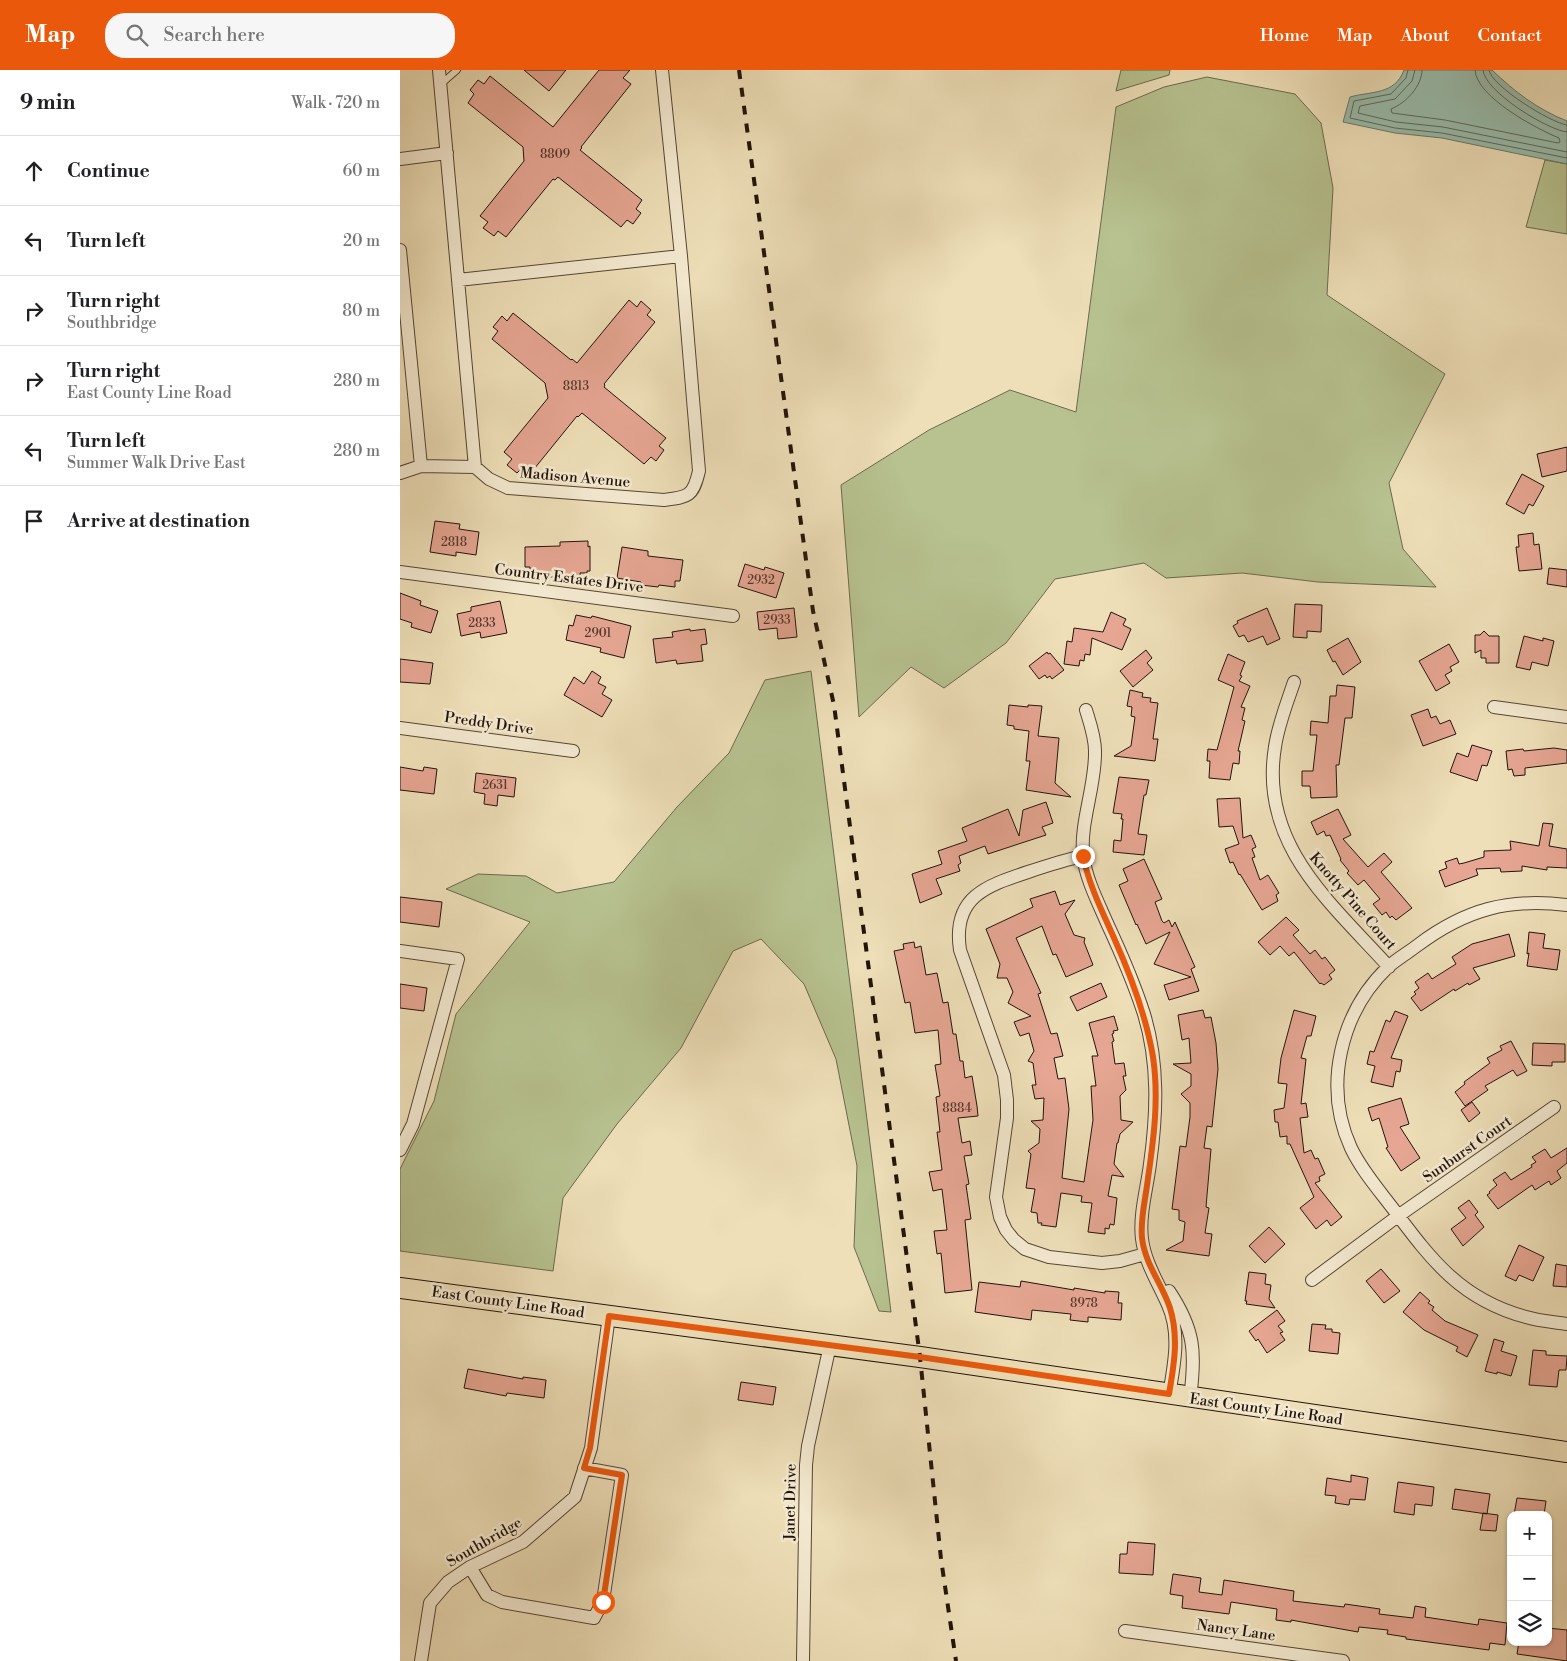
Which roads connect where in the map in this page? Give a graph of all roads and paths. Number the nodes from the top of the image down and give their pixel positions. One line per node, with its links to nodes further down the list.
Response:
1 (439, 70): 4 (street)
2 (457, 70): 4 (lane)
3 (662, 70): 8 (street)
4 (440, 85): 5 (street)
5 (447, 153): 6 (street); 9 (street)
6 (400, 159)
7 (400, 250): 10 (street)
8 (681, 256): 9 (street); 11 (street, Madison Avenue)
9 (458, 280): 11 (street)
10 (421, 466): 11 (street); 12 (street)
11 (475, 467)
12 (400, 472)
13 (400, 572): 14 (street, Country Estates Drive)
14 (733, 616)
15 (1294, 682): 24 (street, Knotty Pine Court)
16 (1494, 707): 18 (street)
17 (1086, 710): 21 (street)
18 (1567, 718)
19 (400, 728): 20 (street, Preddy Drive)
20 (573, 751)
21 (1083, 856): 28 (street); 28 (street)
22 (1567, 905): 24 (street)
23 (400, 951): 26 (street)
24 (1389, 967): 27 (street)
25 (1554, 1108): 27 (street, Sunburst Court)
26 (400, 1150)
27 (1398, 1216): 29 (street, Sunburst Court); 32 (street)
28 (1145, 1254): 34 (street); 35 (street)
29 (1312, 1280)
30 (400, 1288): 31 (main road, East County Line Road)
31 (609, 1316): 33 (main road, East County Line Road); 37 (street, Southbridge)
32 (1567, 1324)
33 (830, 1345): 34 (main road, East County Line Road); 41 (street, Janet Drive)
34 (1169, 1394): 35 (main road, East County Line Road)
35 (1190, 1398): 36 (main road, East County Line Road)
36 (1567, 1452)
37 (584, 1468): 38 (street, Southbridge); 38 (street)
38 (470, 1567): 40 (street, Southbridge)
39 (1125, 1631): 42 (street, Nancy Lane)
40 (421, 1661)
41 (803, 1661)
42 (1342, 1661)

